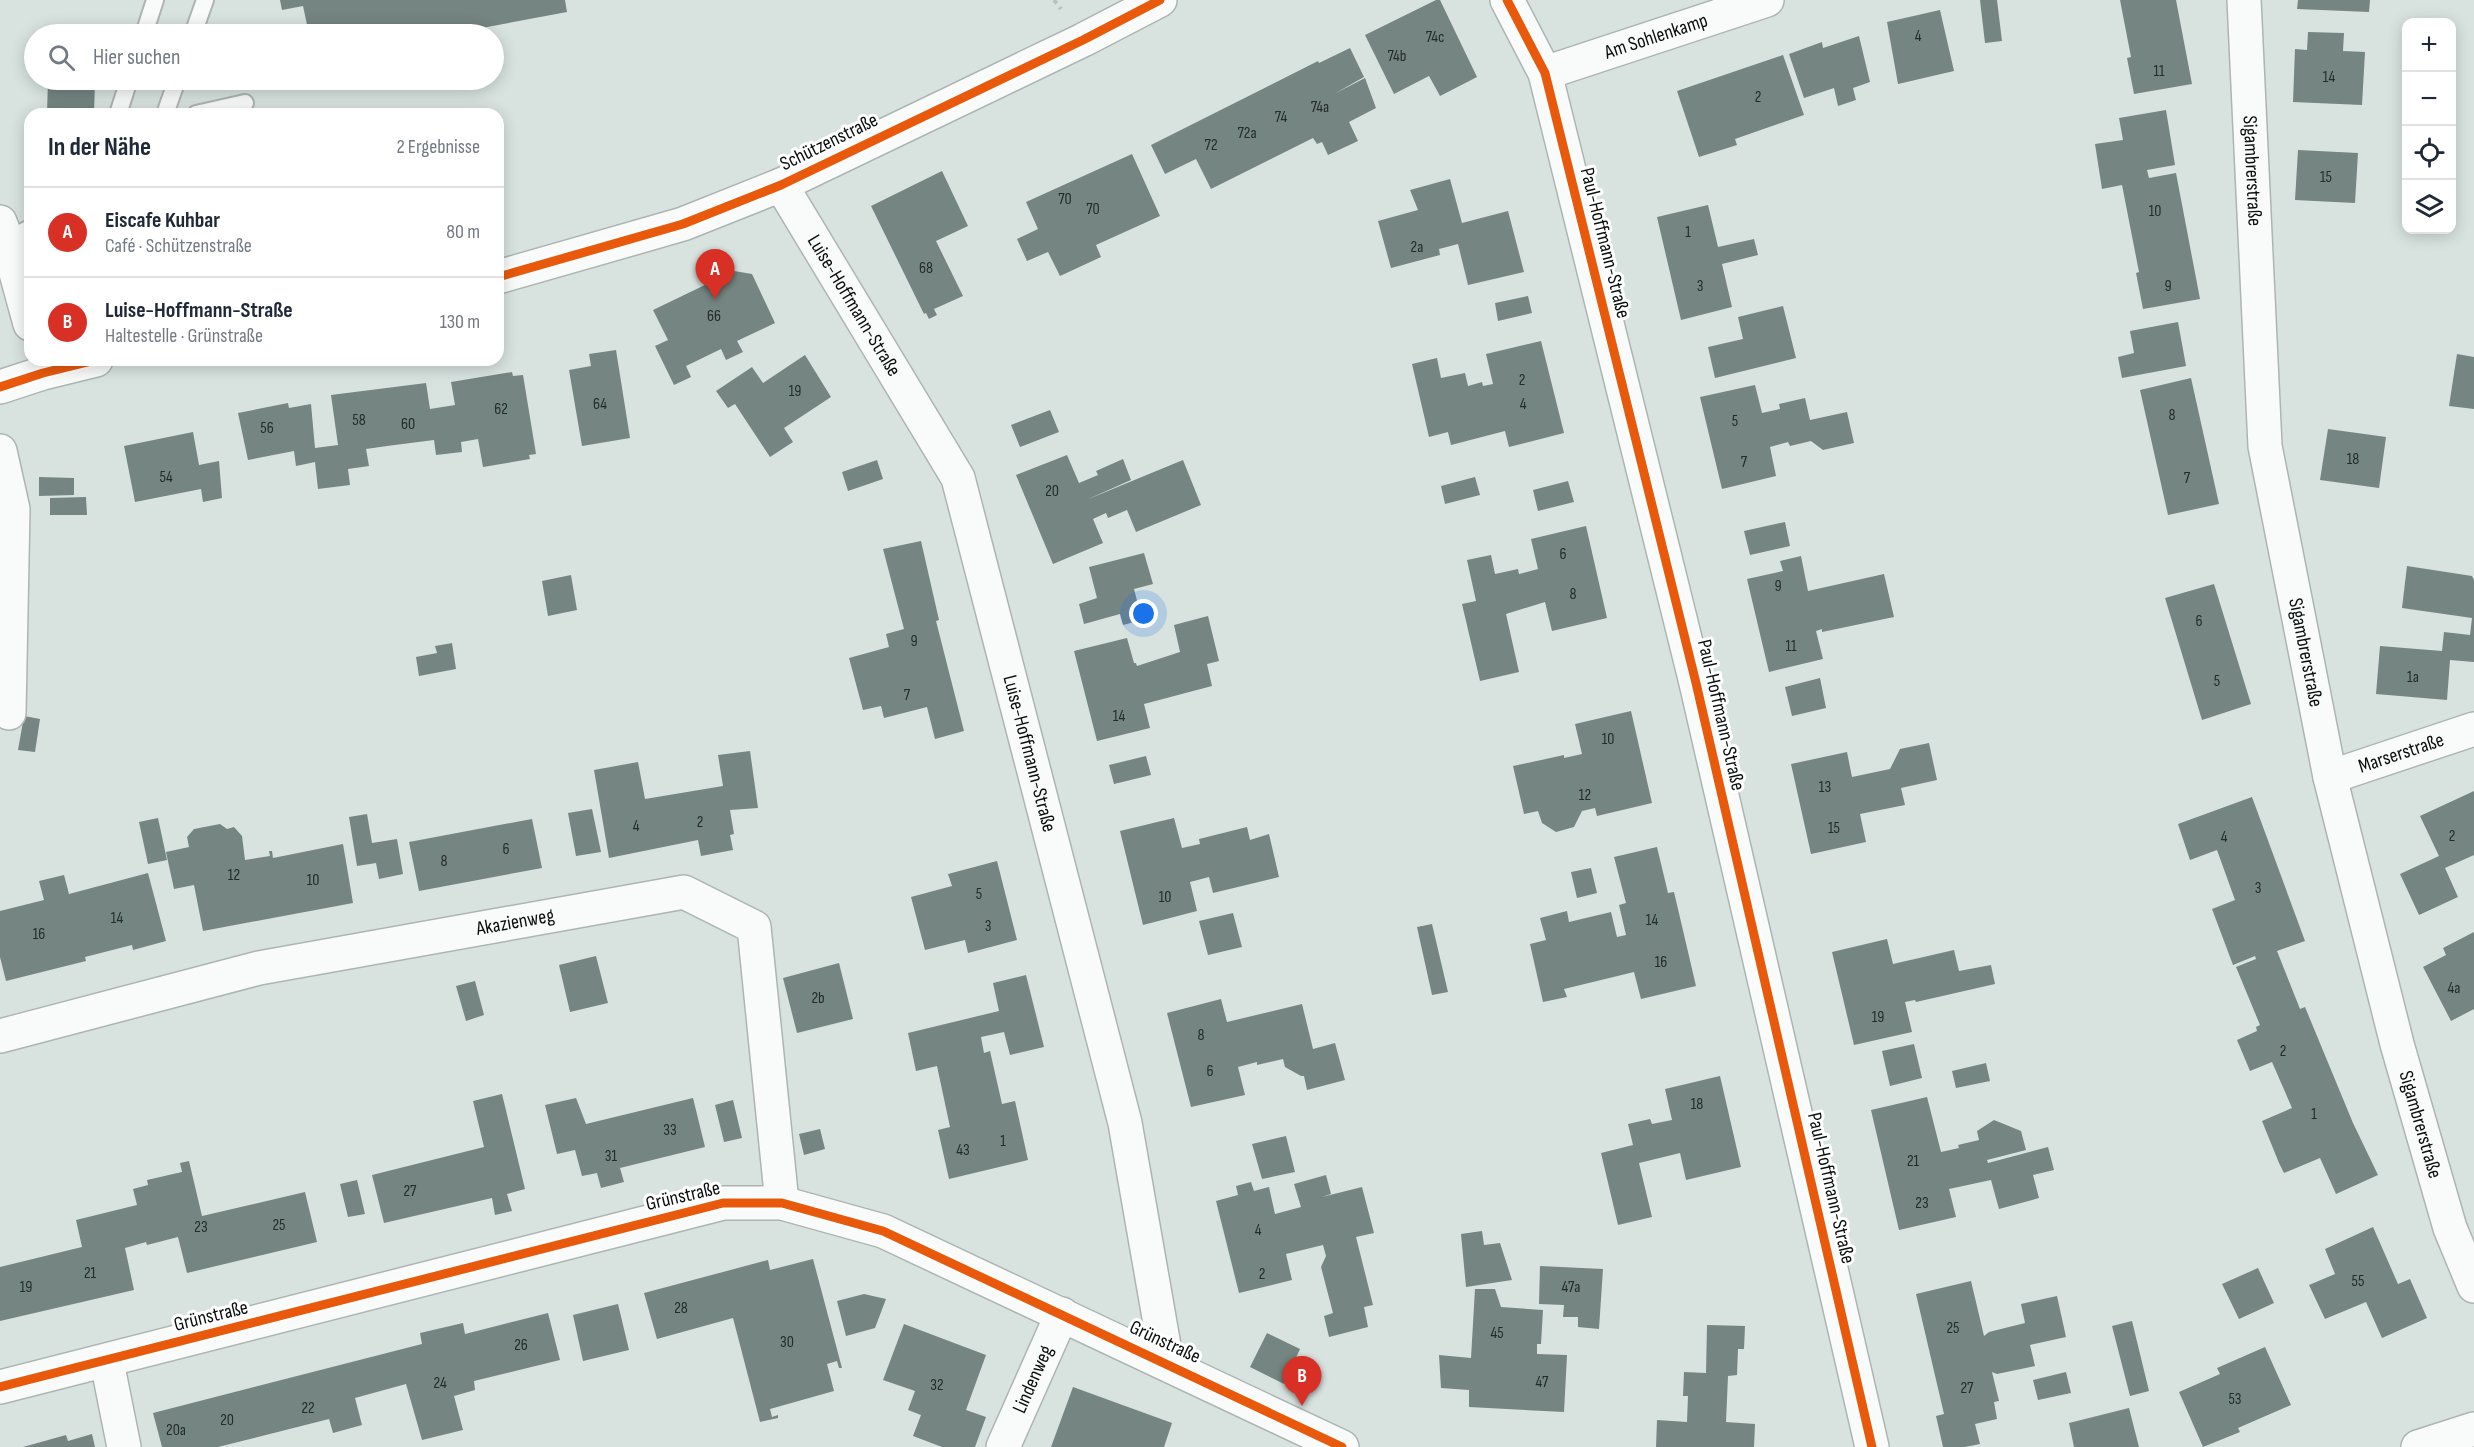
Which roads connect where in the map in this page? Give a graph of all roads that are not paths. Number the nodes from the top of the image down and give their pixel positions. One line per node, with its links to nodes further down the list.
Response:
1 (155, 0): 7 (lane)
2 (205, 0): 8 (lane)
3 (1160, 0): 16 (street, Schützenstraße)
4 (1507, 0): 9 (street, Paul-Hoffmann-Straße)
5 (1767, 0): 9 (street, Am Sohlenkamp)
6 (2244, 0): 25 (street, Sigambrerstraße)
7 (147, 24)
8 (197, 24)
9 (1545, 74): 37 (street, Paul-Hoffmann-Straße)
10 (126, 90): 13 (lane)
11 (173, 90): 14 (lane)
12 (245, 103): 15 (lane)
13 (120, 108)
14 (167, 108)
15 (223, 108)
16 (782, 185): 18 (street, Schützenstraße); 31 (street, Luise-Hoffmann-Straße)
17 (12, 230): 19 (street)
18 (504, 275)
19 (24, 293)
20 (41, 366): 21 (street)
21 (0, 387)
22 (0, 451): 23 (street)
23 (9, 713)
24 (2474, 729): 25 (street, Marserstraße)
25 (2330, 777): 28 (street, Sigambrerstraße)
26 (0, 1036): 27 (street, Akazienweg)
27 (782, 1203): 29 (street, Grünstraße); 30 (street, Grünstraße)
28 (2474, 1286)
29 (1062, 1314): 31 (street, Grünstraße); 35 (street, Lindenweg)
30 (107, 1362): 32 (street, Grünstraße); 34 (street)
31 (1167, 1363): 36 (street, Grünstraße)
32 (0, 1387)
33 (2474, 1429): 38 (street)
34 (124, 1447)
35 (1003, 1447)
36 (1342, 1447)
37 (1872, 1447)
38 (2418, 1447)

